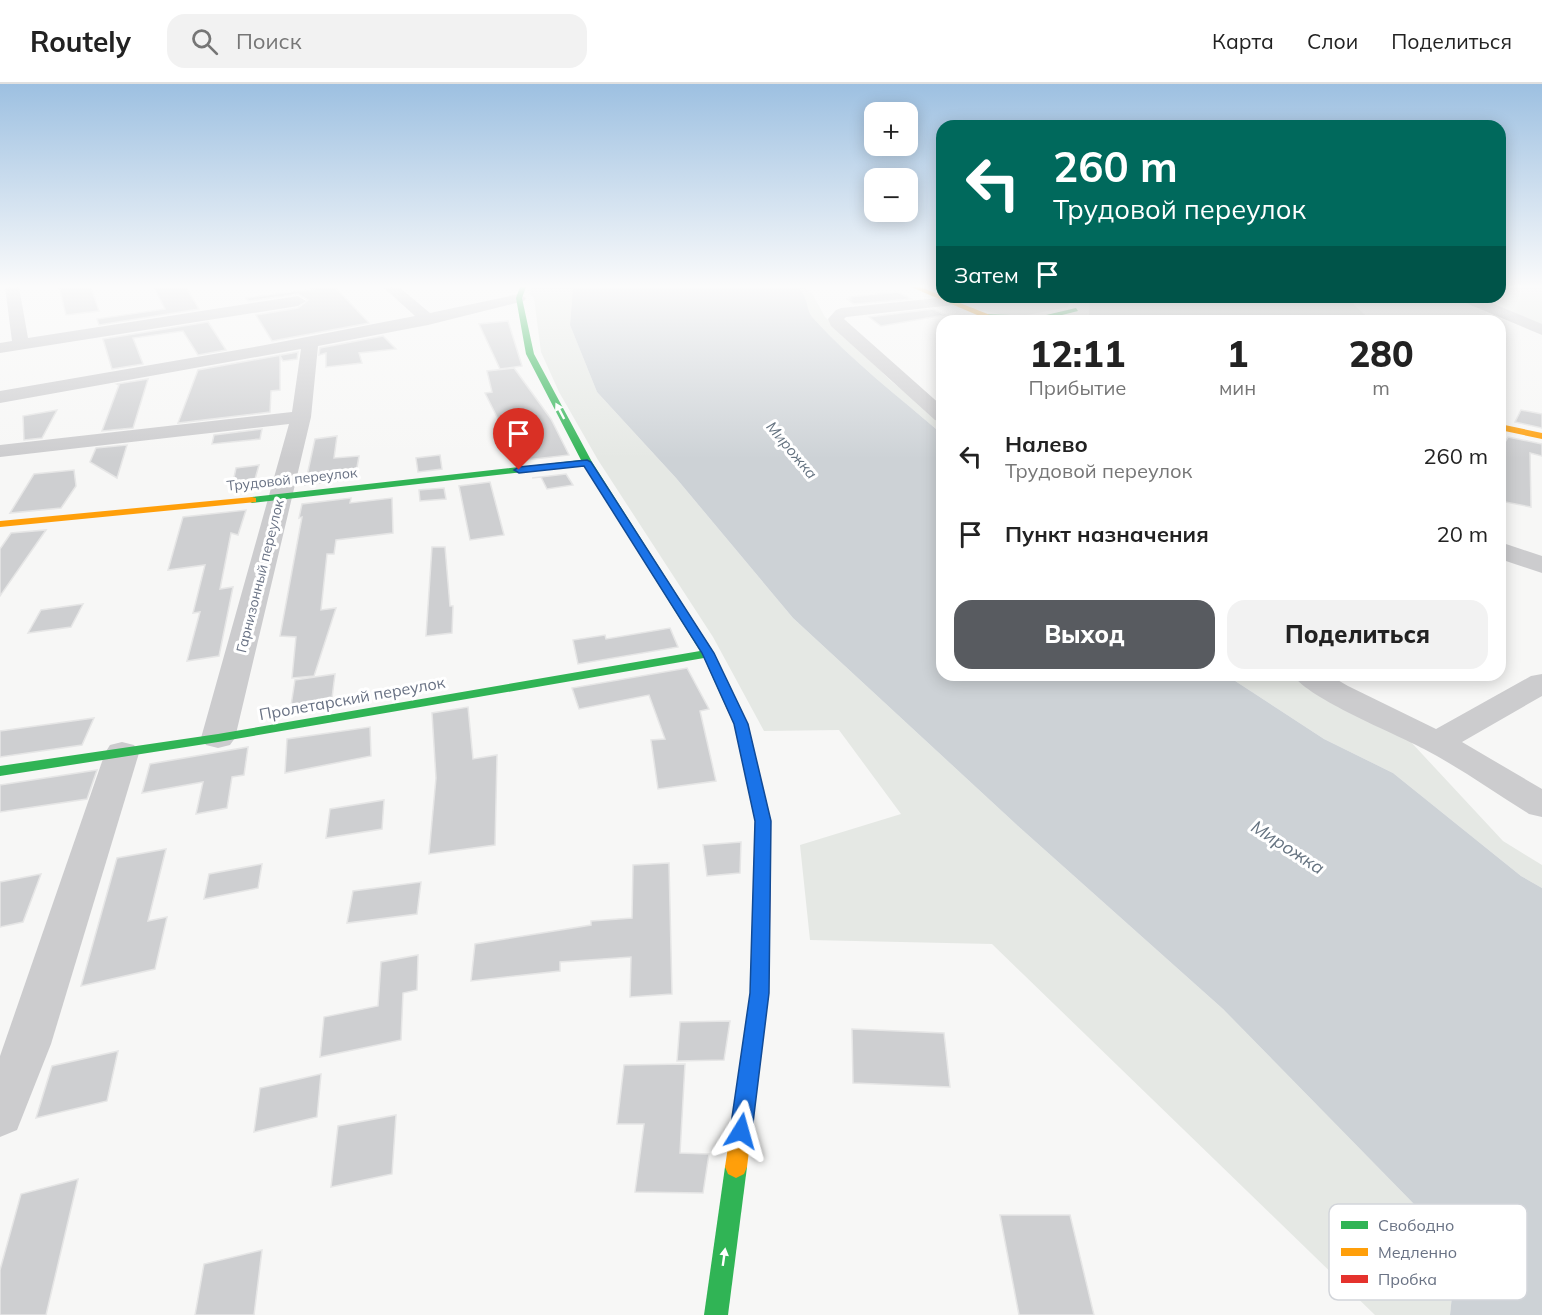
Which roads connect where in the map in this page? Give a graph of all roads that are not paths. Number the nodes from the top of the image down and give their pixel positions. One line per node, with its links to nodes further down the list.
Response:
1 (19, 344): 6 (street)
2 (302, 344): 7 (street)
3 (310, 344): 9 (street, Гарнизонный переулок)
4 (529, 344): 13 (street, one-way to 4)
5 (861, 344): 8 (street)
6 (0, 348)
7 (0, 397)
8 (936, 411)
9 (301, 417): 12 (street); 14 (street, Гарнизонный переулок)
10 (1506, 428): 11 (street)
11 (1542, 436)
12 (0, 451)
13 (587, 462): 14 (street, Трудовой переулок); 18 (street)
14 (280, 497): 15 (street, Трудовой переулок); 21 (street, Гарнизонный переулок)
15 (0, 525)
16 (1506, 552): 17 (street)
17 (1542, 565)
18 (708, 653): 21 (street, Пролетарский переулок); 27 (street, one-way to 18)
19 (1318, 681): 22 (street)
20 (1542, 683): 22 (street)
21 (218, 738): 23 (street, Пролетарский переулок)
22 (1437, 742): 25 (street)
23 (122, 753): 24 (street, Пролетарский переулок); 26 (street)
24 (0, 771)
25 (1542, 805)
26 (0, 1114)
27 (716, 1315)

